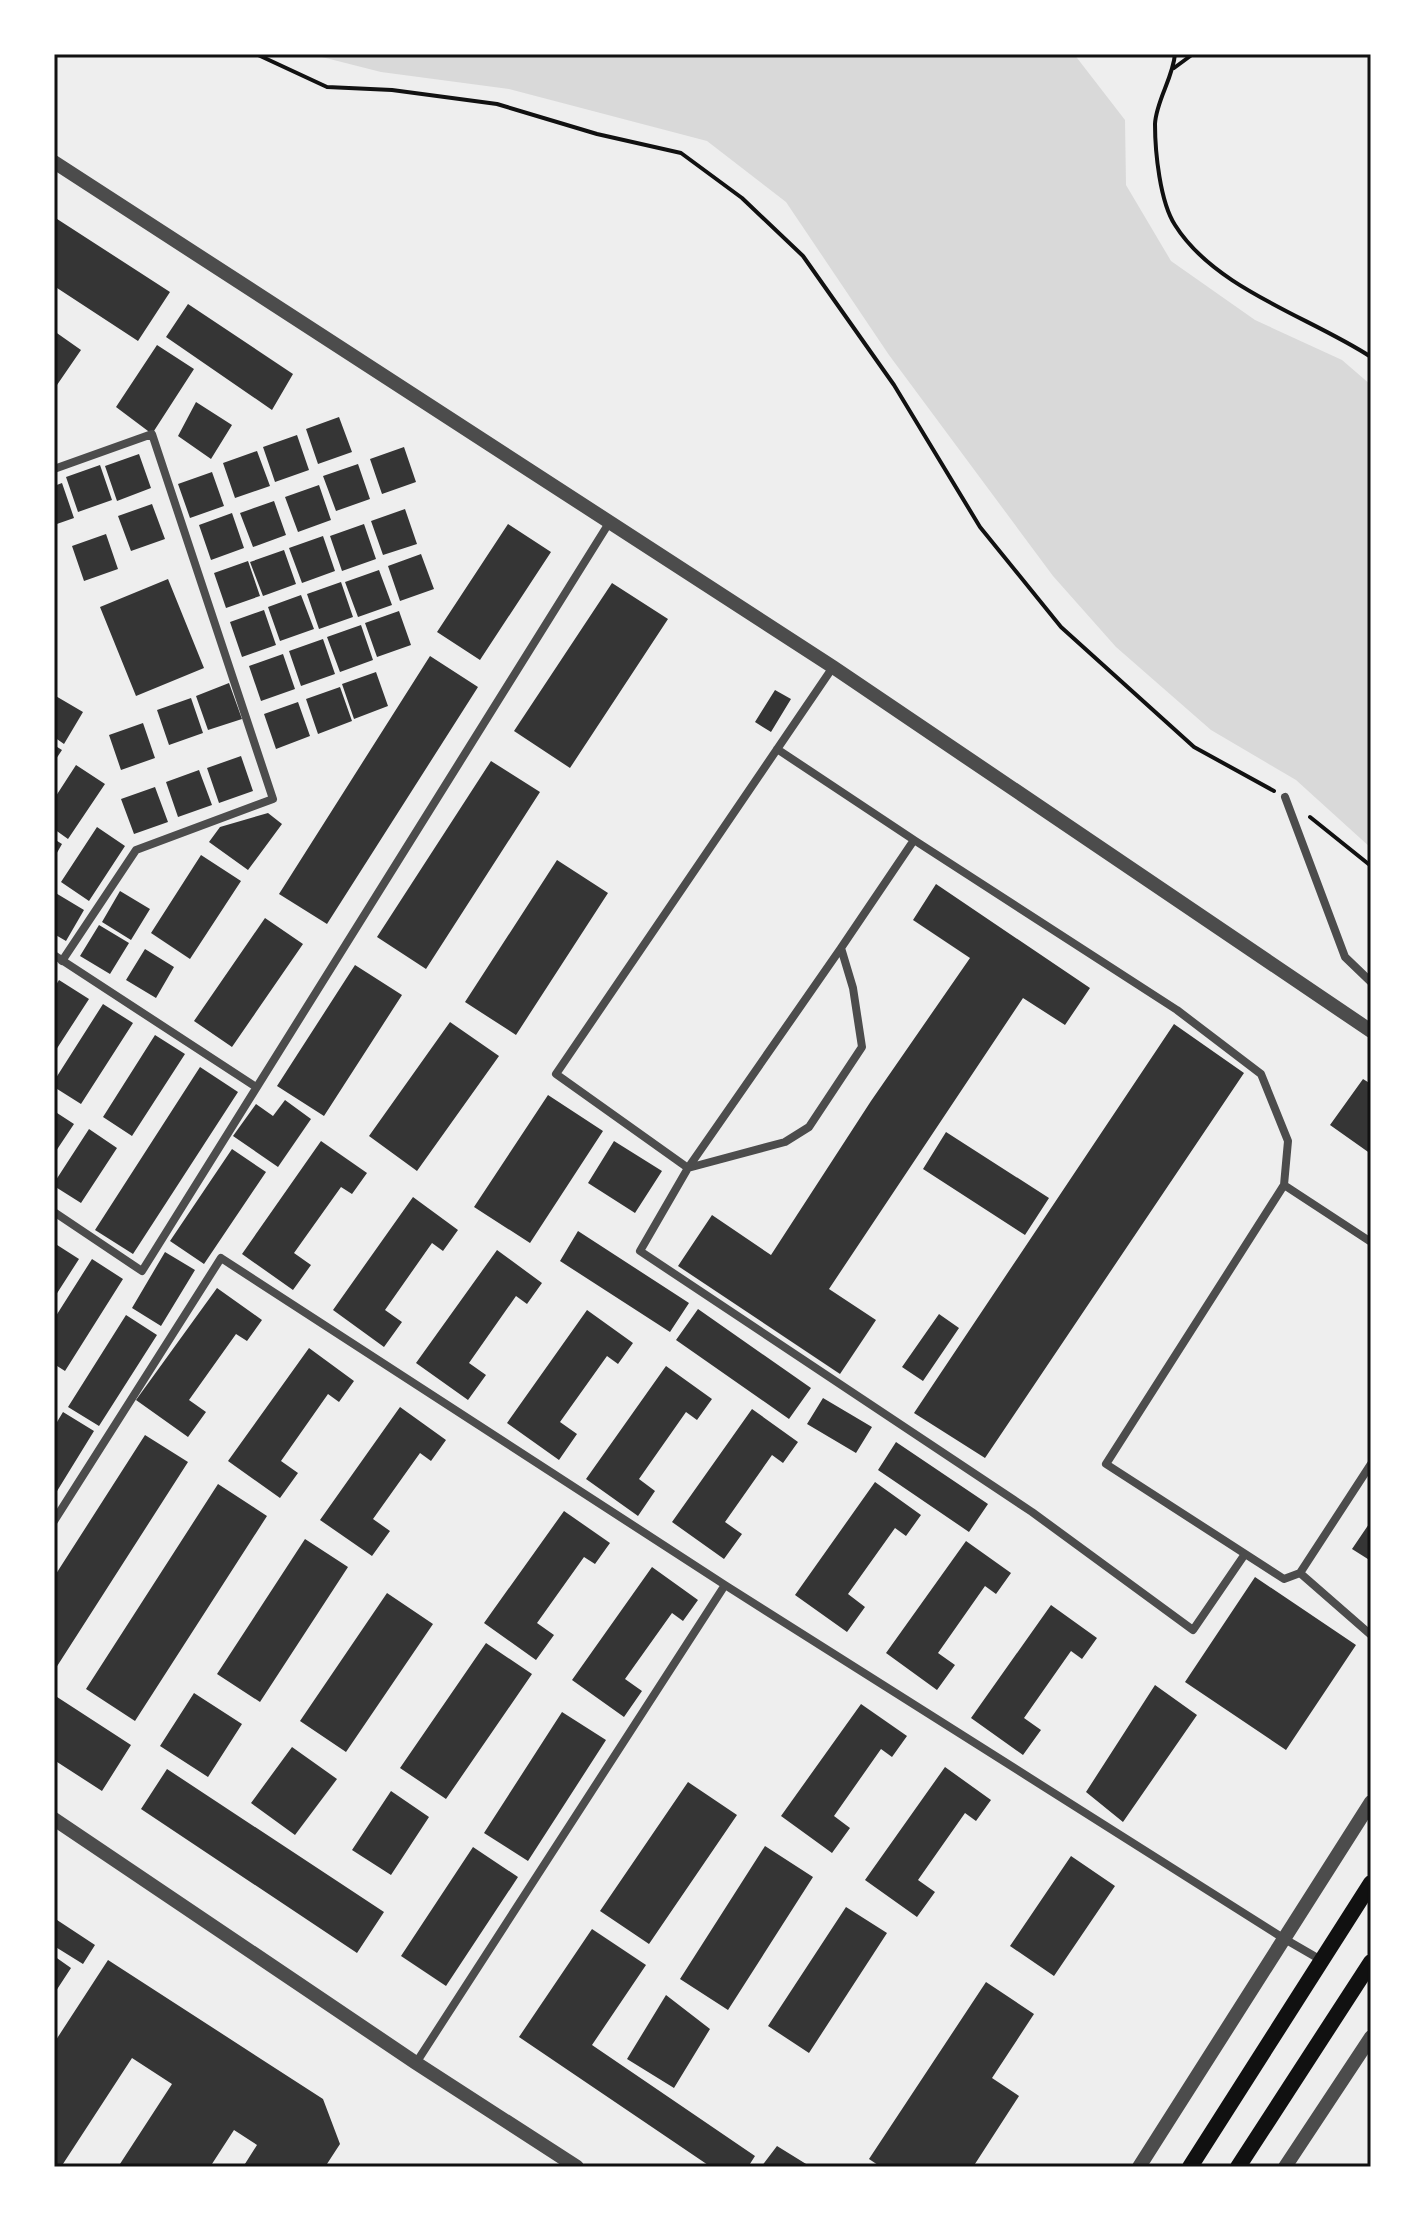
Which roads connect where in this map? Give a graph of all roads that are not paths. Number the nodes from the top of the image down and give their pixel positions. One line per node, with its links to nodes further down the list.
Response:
1 (54, 162): 3 (street)
2 (54, 469): 9 (street)
3 (609, 523): 4 (street); 12 (street)
4 (833, 667): 5 (street); 11 (street)
5 (777, 749): 7 (street); 13 (street)
6 (1285, 797): 10 (street)
7 (914, 840): 8 (street); 14 (street)
8 (841, 948): 13 (street); 13 (street)
9 (58, 958): 12 (street)
10 (1371, 982)
11 (1371, 1031)
12 (256, 1087): 15 (street)
13 (688, 1168): 19 (street)
14 (1284, 1185): 16 (street); 19 (street)
15 (54, 1212)
16 (1371, 1242)
17 (1371, 1464): 20 (street)
18 (54, 1521): 21 (street)
19 (1245, 1554): 20 (street)
20 (1300, 1573): 22 (street)
21 (725, 1585): 26 (street); 30 (street)
22 (1371, 1635)
23 (1371, 1802): 26 (street)
24 (54, 1819): 30 (street)
25 (1371, 1883): 27 (main road)
26 (1283, 1938): 27 (street); 32 (street)
27 (1322, 1960): 33 (main road)
28 (1371, 1962): 34 (main road)
29 (1371, 2037): 35 (street)
30 (416, 2063): 31 (street)
31 (577, 2167)
32 (1139, 2167)
33 (1190, 2167)
34 (1238, 2167)
35 (1285, 2167)

